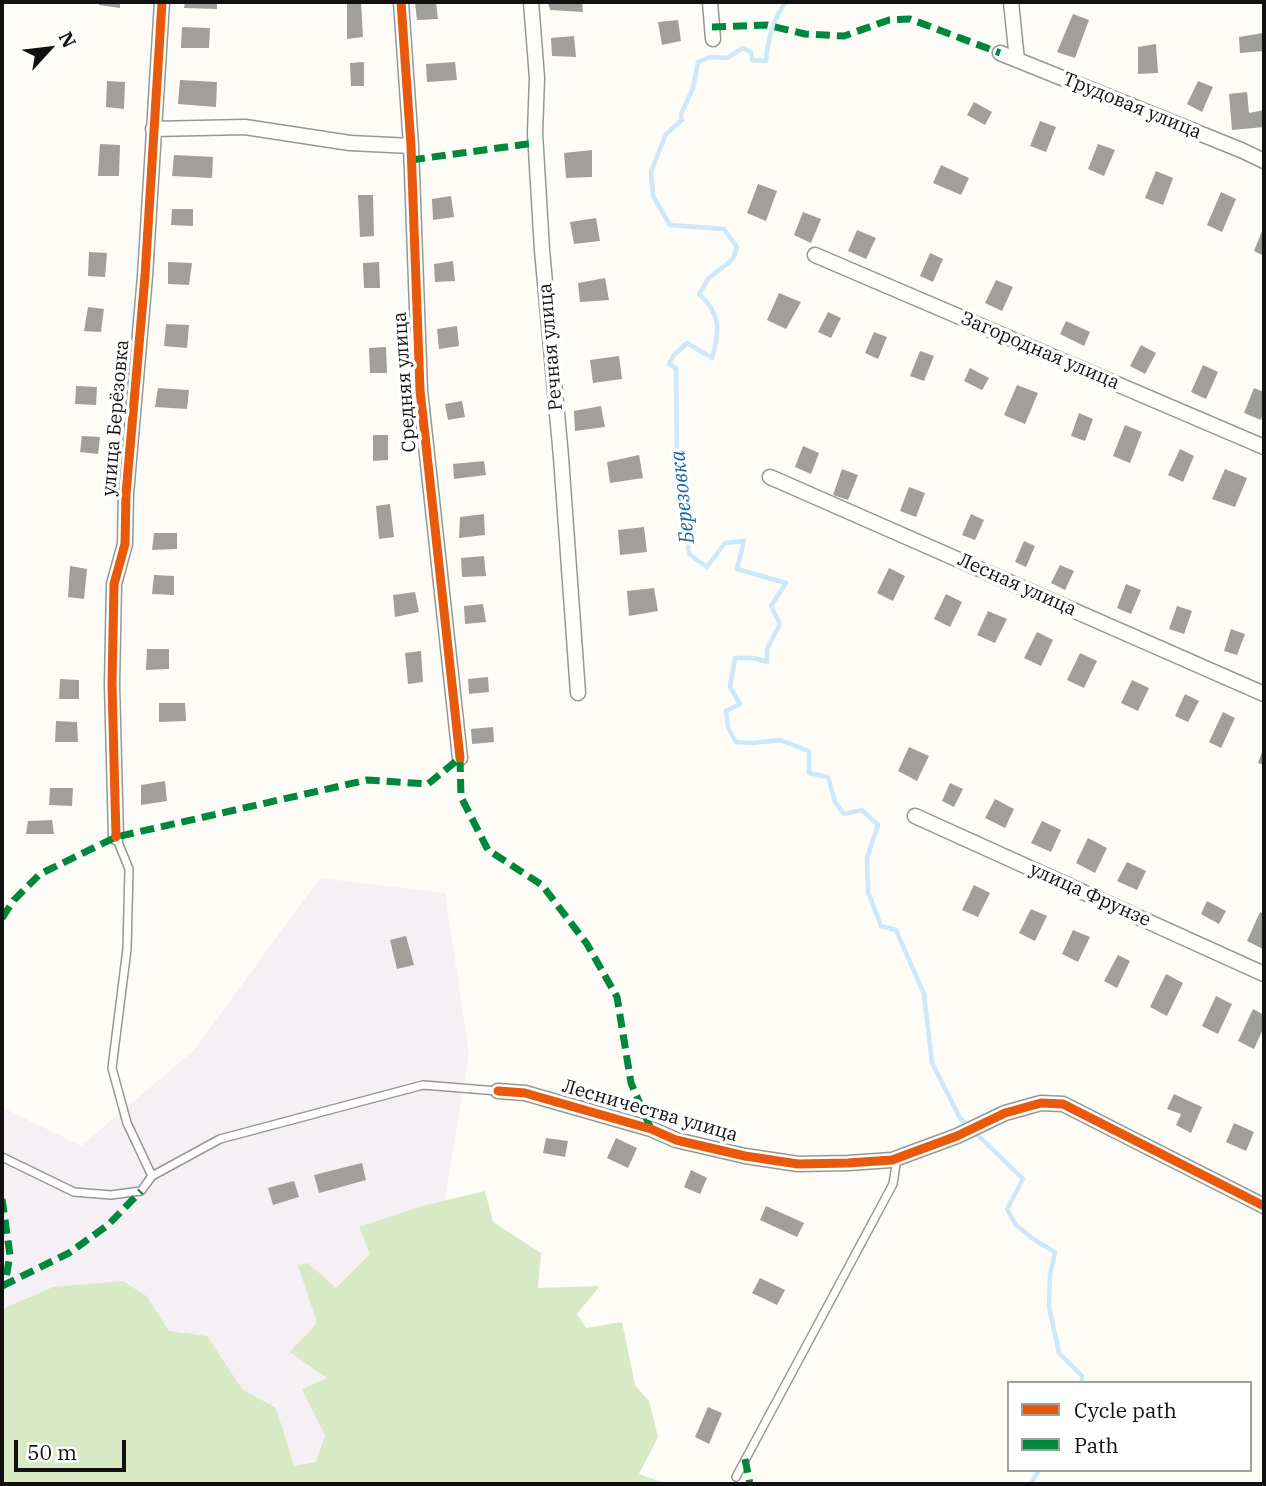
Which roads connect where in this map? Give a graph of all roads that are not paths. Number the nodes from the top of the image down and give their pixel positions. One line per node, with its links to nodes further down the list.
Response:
1 (162, 2): 9 (street, улица Берёзовка)
2 (401, 2): 10 (street, Средняя улица)
3 (531, 2): 15 (street, Речная улица)
4 (710, 2): 6 (street)
5 (1011, 2): 8 (street)
6 (713, 39)
7 (1000, 53): 8 (street, Трудовая улица)
8 (1017, 60): 11 (street, Трудовая улица)
9 (153, 128): 10 (street); 19 (street, улица Берёзовка)
10 (411, 146): 17 (street, Средняя улица)
11 (1264, 161)
12 (815, 255): 13 (street, Загородная улица)
13 (1264, 447)
14 (770, 477): 16 (street, Лесная улица)
15 (578, 693)
16 (1264, 694)
17 (460, 758)
18 (915, 816): 20 (street, улица Фрунзе)
19 (116, 837): 24 (lane)
20 (1264, 974)
21 (498, 1091): 23 (street, Лесничества улица); 24 (lane)
22 (2, 1157): 24 (lane)
23 (897, 1158): 25 (street, Лесничества улица); 26 (lane)
24 (152, 1176)
25 (1264, 1206)
26 (736, 1477)

